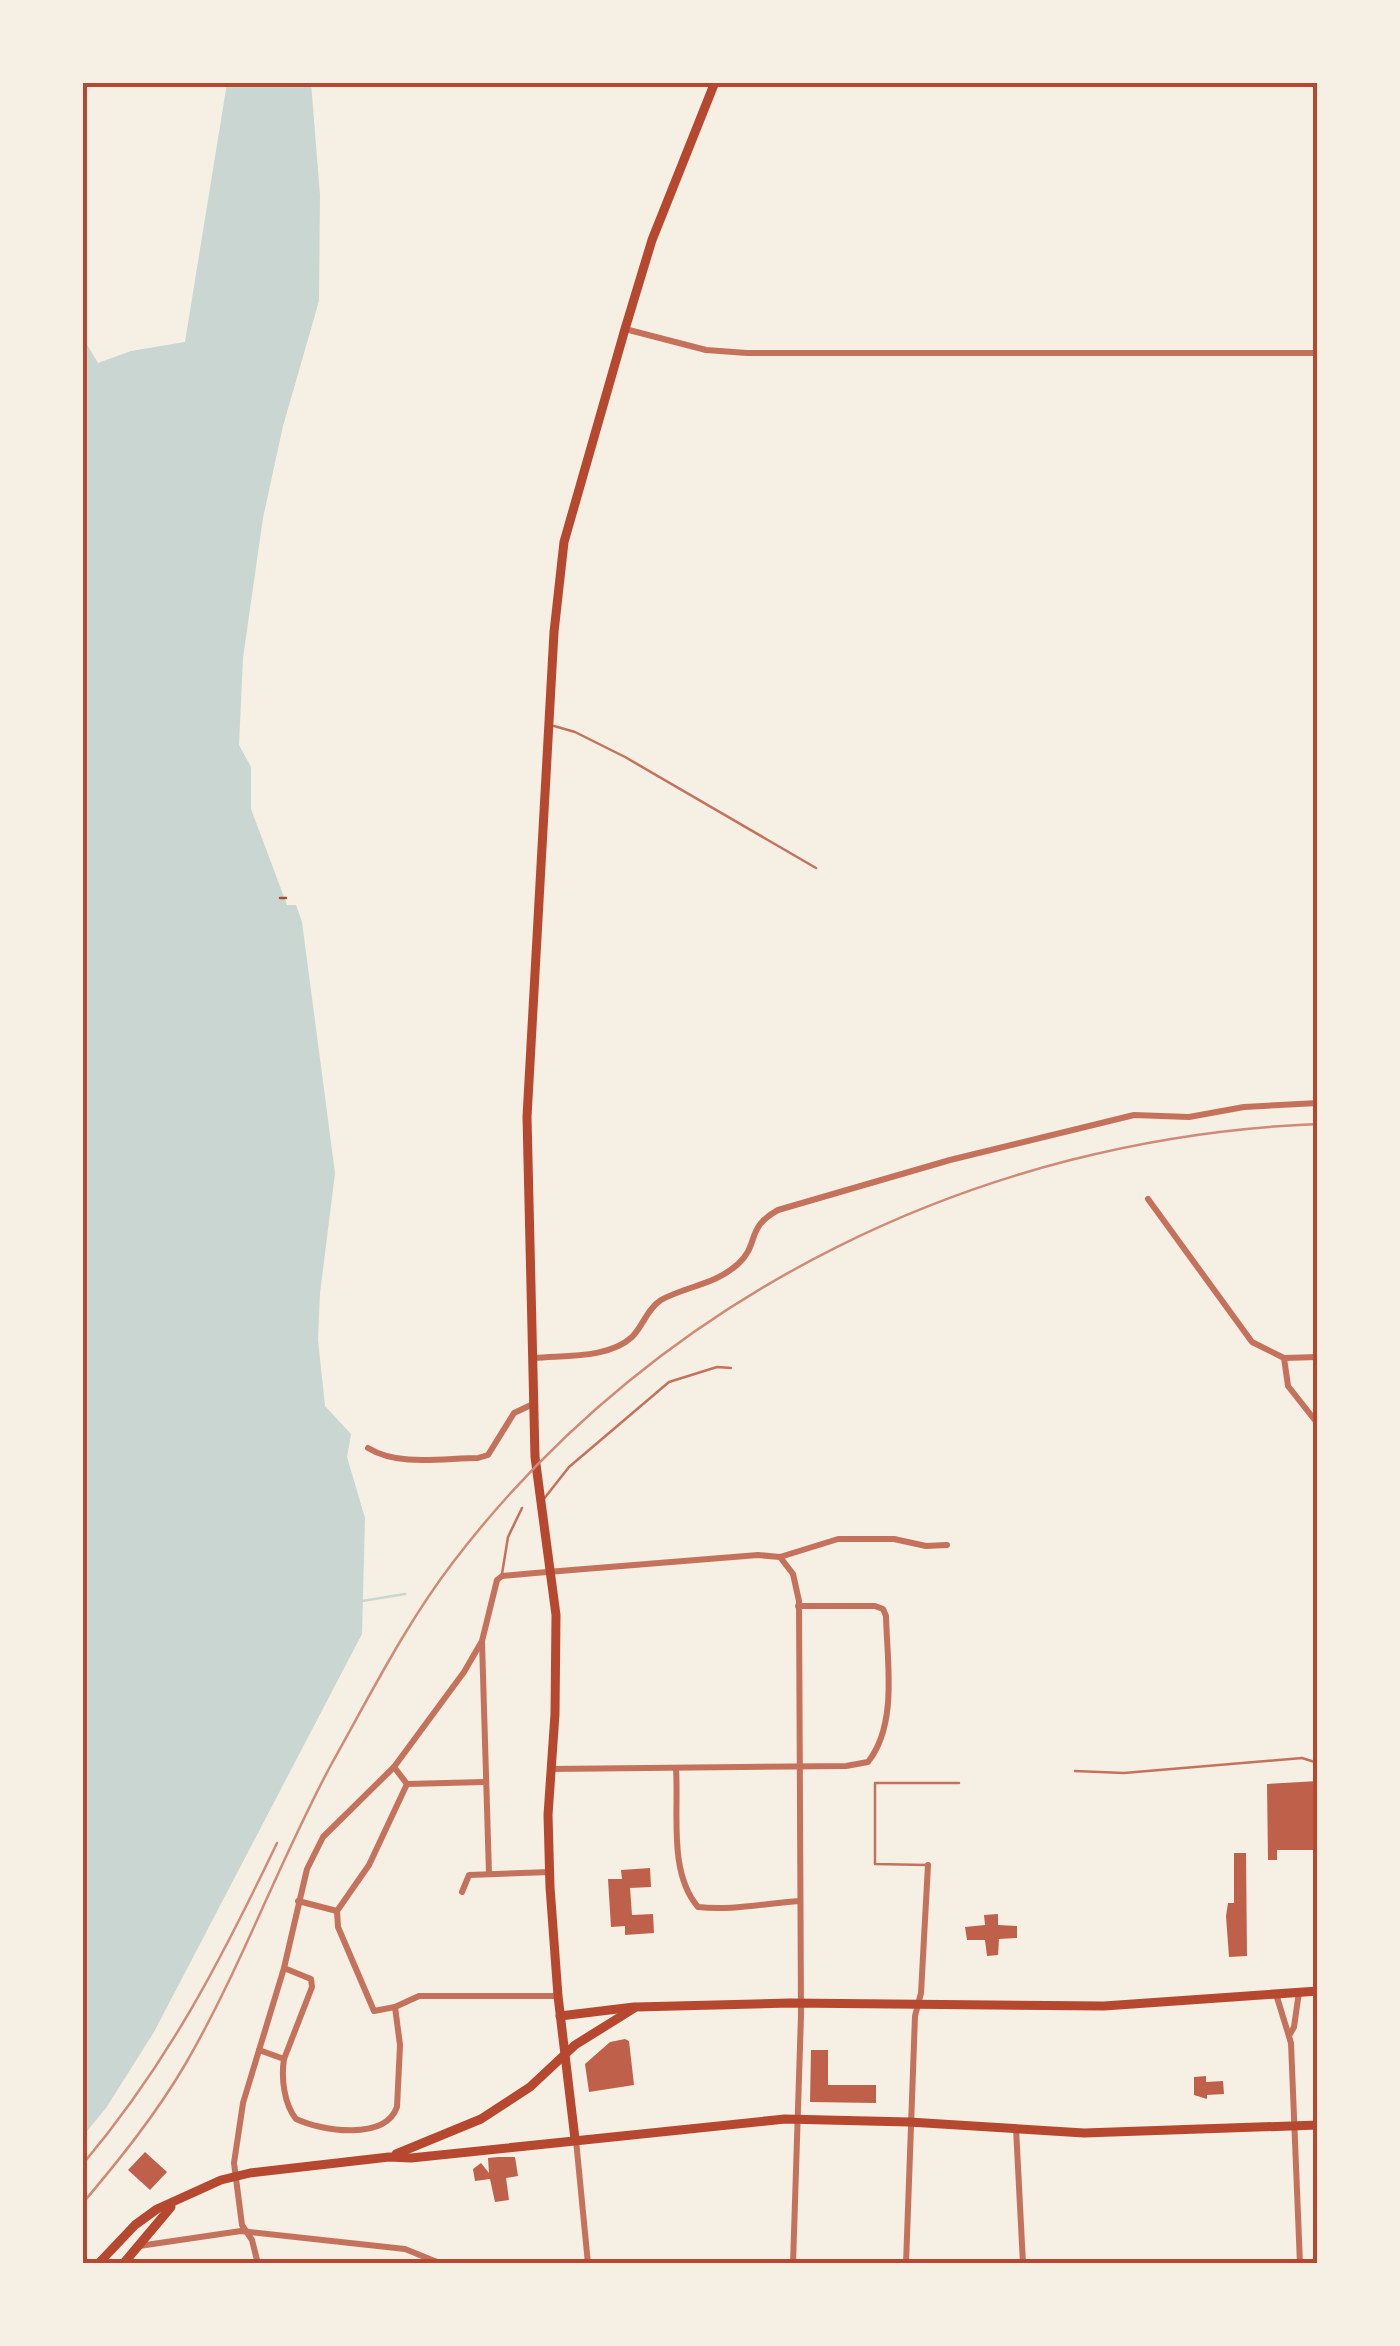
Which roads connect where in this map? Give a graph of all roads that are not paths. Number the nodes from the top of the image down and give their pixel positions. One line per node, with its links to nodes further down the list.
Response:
1 (715, 82): 2 (main road)
2 (625, 329): 3 (street); 4 (main road)
3 (1318, 352)
4 (549, 726): 5 (lane); 9 (main road)
5 (816, 868)
6 (1318, 1103): 9 (street)
7 (1148, 1199): 10 (street)
8 (1318, 1357): 10 (street)
9 (534, 1358): 12 (main road)
10 (1284, 1358): 13 (street)
11 (731, 1368): 15 (lane)
12 (534, 1404): 14 (street); 15 (main road)
13 (1318, 1424)
14 (368, 1448)
15 (542, 1501): 19 (main road)
16 (522, 1508): 20 (lane)
17 (948, 1544): 18 (street)
18 (780, 1557): 19 (street); 21 (street)
19 (551, 1573): 20 (street); 26 (main road)
20 (502, 1576): 22 (street)
21 (798, 1606): 24 (street); 24 (street)
22 (482, 1641): 25 (street); 29 (street)
23 (1318, 1763): 28 (lane)
24 (800, 1766): 27 (street); 36 (street)
25 (394, 1767): 31 (street); 37 (street)
26 (551, 1769): 27 (street); 33 (main road)
27 (676, 1769): 36 (street)
28 (1075, 1772)
29 (484, 1782): 31 (street); 34 (street)
30 (960, 1783): 32 (lane)
31 (407, 1784): 38 (street)
32 (928, 1865): 45 (street)
33 (550, 1872): 34 (street); 43 (main road)
34 (489, 1874): 35 (street)
35 (462, 1892)
36 (800, 1901): 44 (street)
37 (298, 1902): 38 (street); 39 (street)
38 (337, 1911): 46 (street)
39 (284, 1968): 50 (street); 52 (street)
40 (1318, 1990): 41 (main road)
41 (1299, 1992): 42 (main road); 49 (street)
42 (1276, 1994): 45 (main road); 49 (street)
43 (558, 1996): 46 (street); 48 (main road)
44 (801, 2003): 45 (main road); 47 (main road); 53 (street)
45 (918, 2004): 54 (street)
46 (395, 2007): 52 (street)
47 (636, 2007): 48 (main road); 51 (main road)
48 (560, 2016): 51 (main road)
49 (1290, 2034): 56 (street)
50 (259, 2050): 52 (street); 62 (street)
51 (565, 2054): 58 (main road); 59 (main road)
52 (284, 2060)
53 (799, 2118): 54 (main road); 59 (main road); 71 (street)
54 (909, 2122): 57 (main road); 72 (street)
55 (1318, 2125): 56 (main road)
56 (1296, 2126): 57 (main road); 74 (street)
57 (1016, 2128): 73 (street)
58 (458, 2131): 60 (main road); 61 (main road)
59 (576, 2139): 60 (main road); 70 (street)
60 (457, 2152): 61 (main road)
61 (389, 2157): 62 (main road)
62 (234, 2177): 63 (main road); 64 (street)
63 (172, 2205): 65 (main road); 66 (main road)
64 (246, 2232): 65 (street); 68 (street); 69 (street)
65 (138, 2246): 67 (main road)
66 (98, 2264)
67 (123, 2264)
68 (258, 2264)
69 (442, 2264)
70 (588, 2264)
71 (793, 2264)
72 (906, 2264)
73 (1023, 2264)
74 (1300, 2264)

